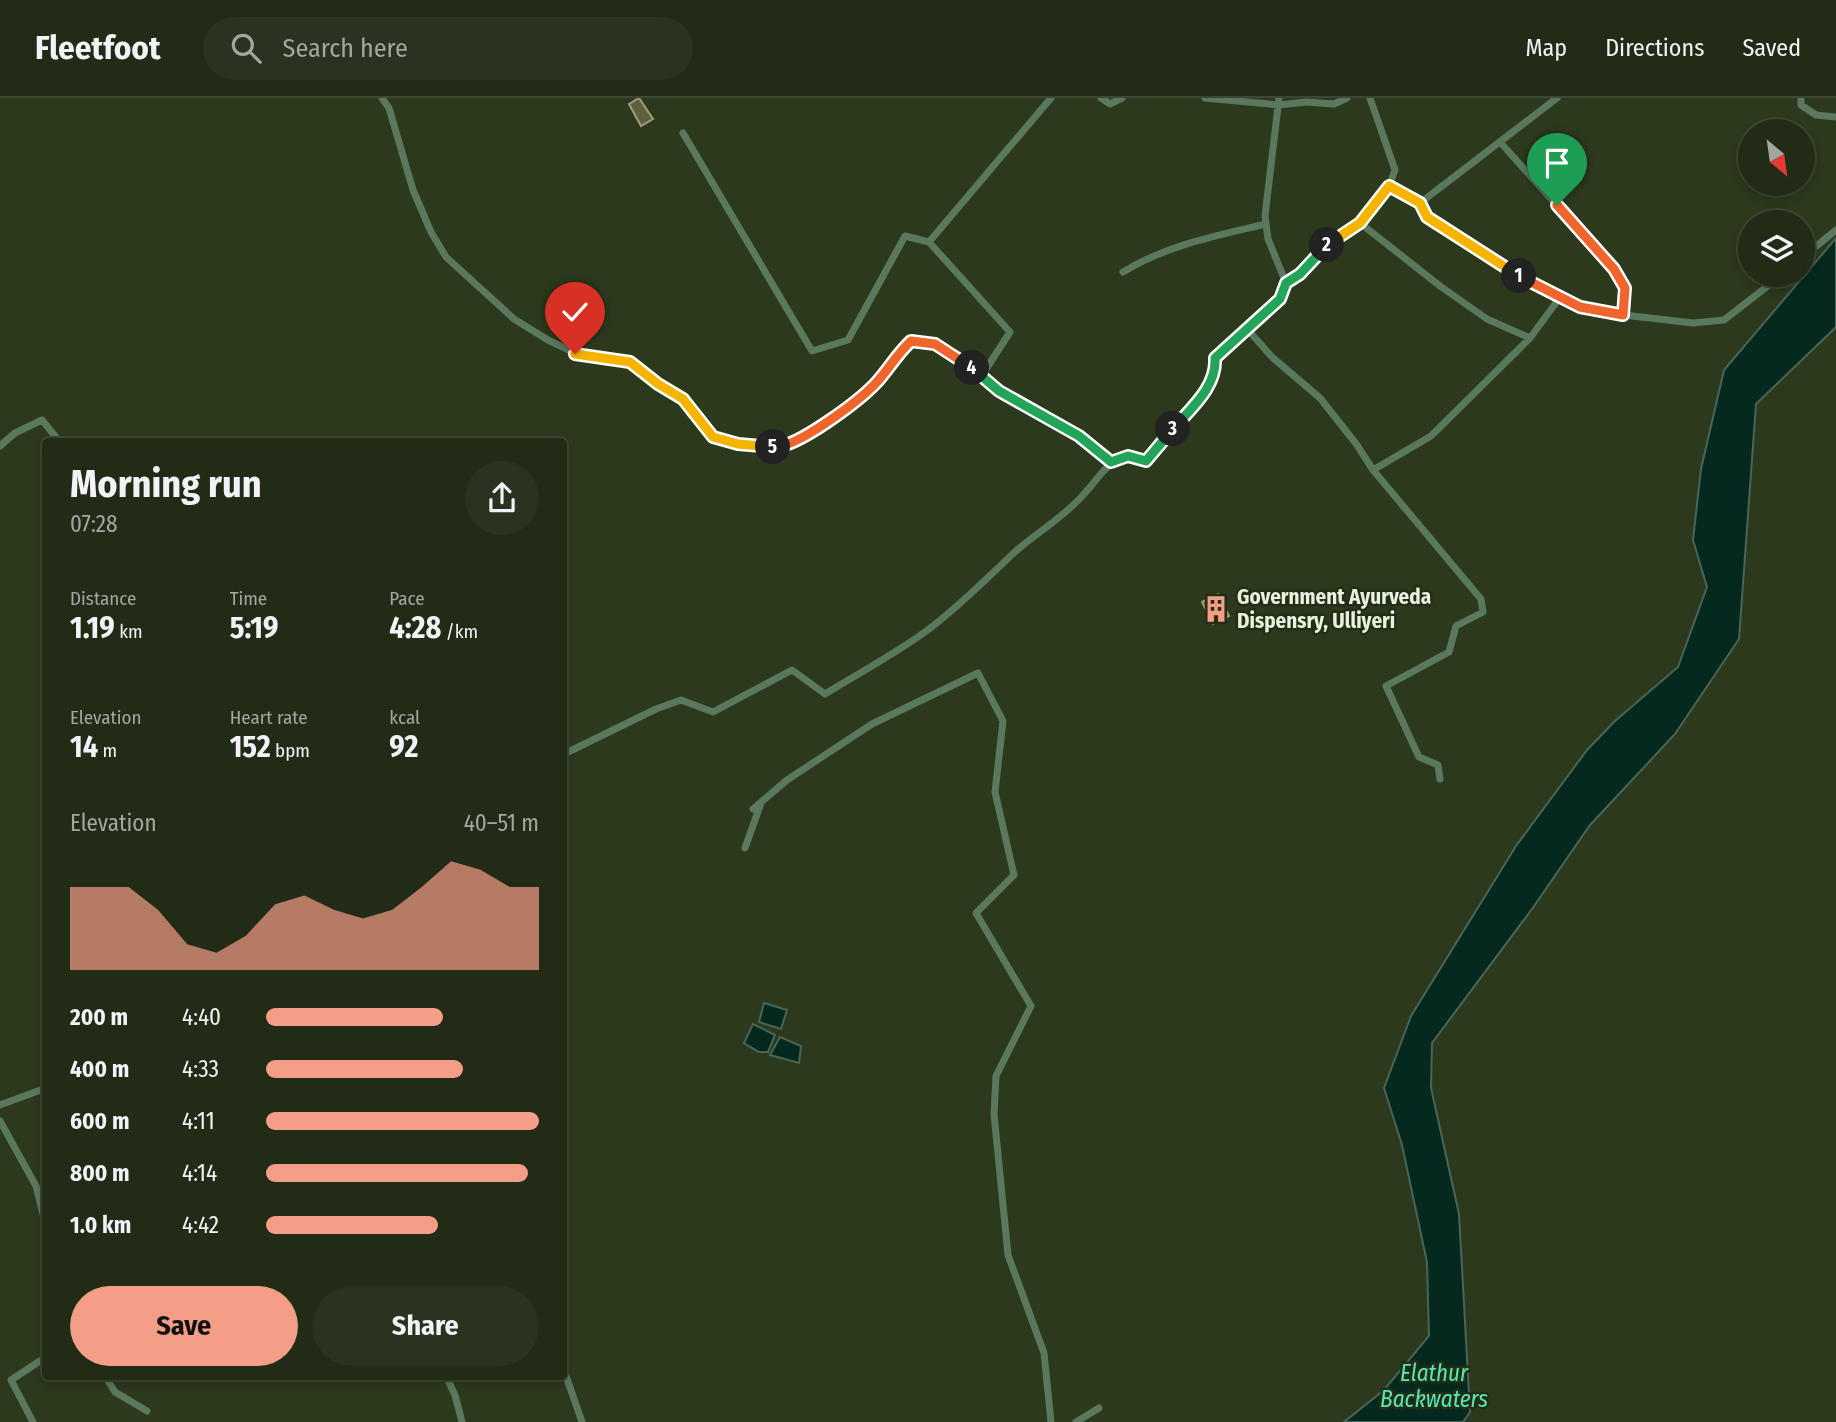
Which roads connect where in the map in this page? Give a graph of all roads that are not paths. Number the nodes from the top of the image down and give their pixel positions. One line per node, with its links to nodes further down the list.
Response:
1 (382, 98): 28 (street)
2 (1051, 98): 19 (street)
3 (1101, 98): 4 (street)
4 (1122, 98)
5 (1205, 98): 10 (street)
6 (1347, 98): 10 (street)
7 (1370, 98): 14 (street)
8 (1557, 98): 13 (street)
9 (1801, 98): 11 (street)
10 (1279, 102): 16 (street)
11 (1836, 117)
12 (683, 133): 19 (street)
13 (1500, 142): 15 (street); 25 (street)
14 (1389, 186): 15 (street); 17 (street)
15 (1420, 203): 24 (street)
16 (1266, 223): 21 (street); 22 (street)
17 (1360, 223): 22 (street); 27 (street)
18 (1836, 230): 20 (street)
19 (929, 242): 28 (street)
20 (1815, 247)
21 (1123, 272)
22 (1286, 283): 26 (street)
23 (1767, 287): 25 (street)
24 (1561, 296): 25 (street); 27 (street)
25 (1623, 315)
26 (1247, 329): 31 (street); 32 (street)
27 (1530, 338): 32 (street)
28 (981, 377): 31 (street)
29 (57, 438): 30 (street)
30 (0, 446)
31 (1111, 462): 33 (street)
32 (1373, 470): 34 (street)
33 (567, 753)
34 (1440, 779)
35 (761, 803): 36 (street); 37 (street); 51 (street)
36 (753, 809)
37 (745, 848)
38 (42, 1089): 39 (street)
39 (0, 1105)
40 (0, 1121): 41 (street)
41 (42, 1210)
42 (42, 1360): 48 (street)
43 (567, 1379): 50 (street)
44 (108, 1380): 47 (street)
45 (448, 1380): 49 (street)
46 (1099, 1408): 52 (street)
47 (147, 1411)
48 (33, 1422)
49 (462, 1422)
50 (582, 1422)
51 (1051, 1422)
52 (1076, 1422)

